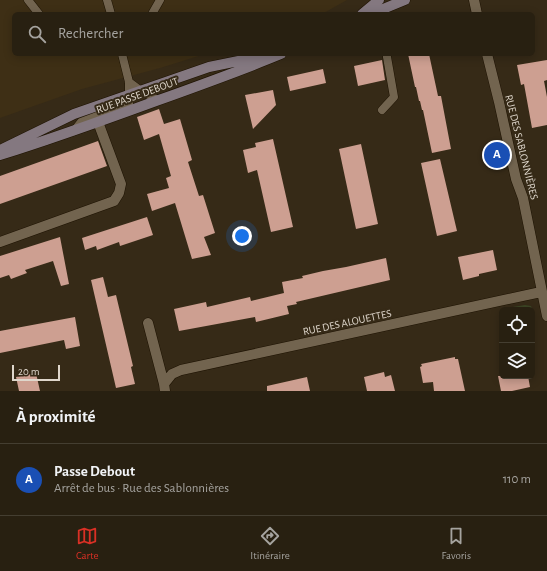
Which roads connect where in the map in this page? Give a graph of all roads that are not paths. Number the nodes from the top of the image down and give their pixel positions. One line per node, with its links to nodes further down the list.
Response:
1 (28, 0): 7 (lane)
2 (107, 0): 8 (lane)
3 (160, 0): 9 (lane)
4 (379, 0): 10 (main road)
5 (405, 0): 11 (main road)
6 (474, 0): 12 (street)
7 (37, 12)
8 (110, 12)
9 (153, 12)
10 (364, 12)
11 (376, 12)
12 (477, 12)
13 (123, 56): 18 (lane)
14 (261, 56): 19 (main road, RUE PASSE DEBOUT)
15 (276, 56): 21 (main road, RUE PASSE DEBOUT)
16 (488, 56): 28 (street, RUE DES SABLONNIÈRES)
17 (387, 57): 22 (lane)
18 (129, 82): 19 (lane); 20 (lane)
19 (141, 91): 20 (main road, RUE PASSE DEBOUT); 21 (lane)
20 (130, 95): 24 (lane); 25 (main road, RUE PASSE DEBOUT)
21 (158, 100): 23 (main road, RUE PASSE DEBOUT)
22 (382, 110)
23 (98, 122): 24 (main road, RUE PASSE DEBOUT); 27 (street)
24 (74, 131): 26 (main road, RUE PASSE DEBOUT)
25 (0, 150)
26 (0, 156)
27 (0, 242)
28 (542, 292): 29 (street, RUE DES SABLONNIÈRES); 31 (street, RUE DES ALOUETTES)
29 (547, 316)
30 (148, 323): 31 (street, RUE DES ALOUETTES)
31 (164, 388)

